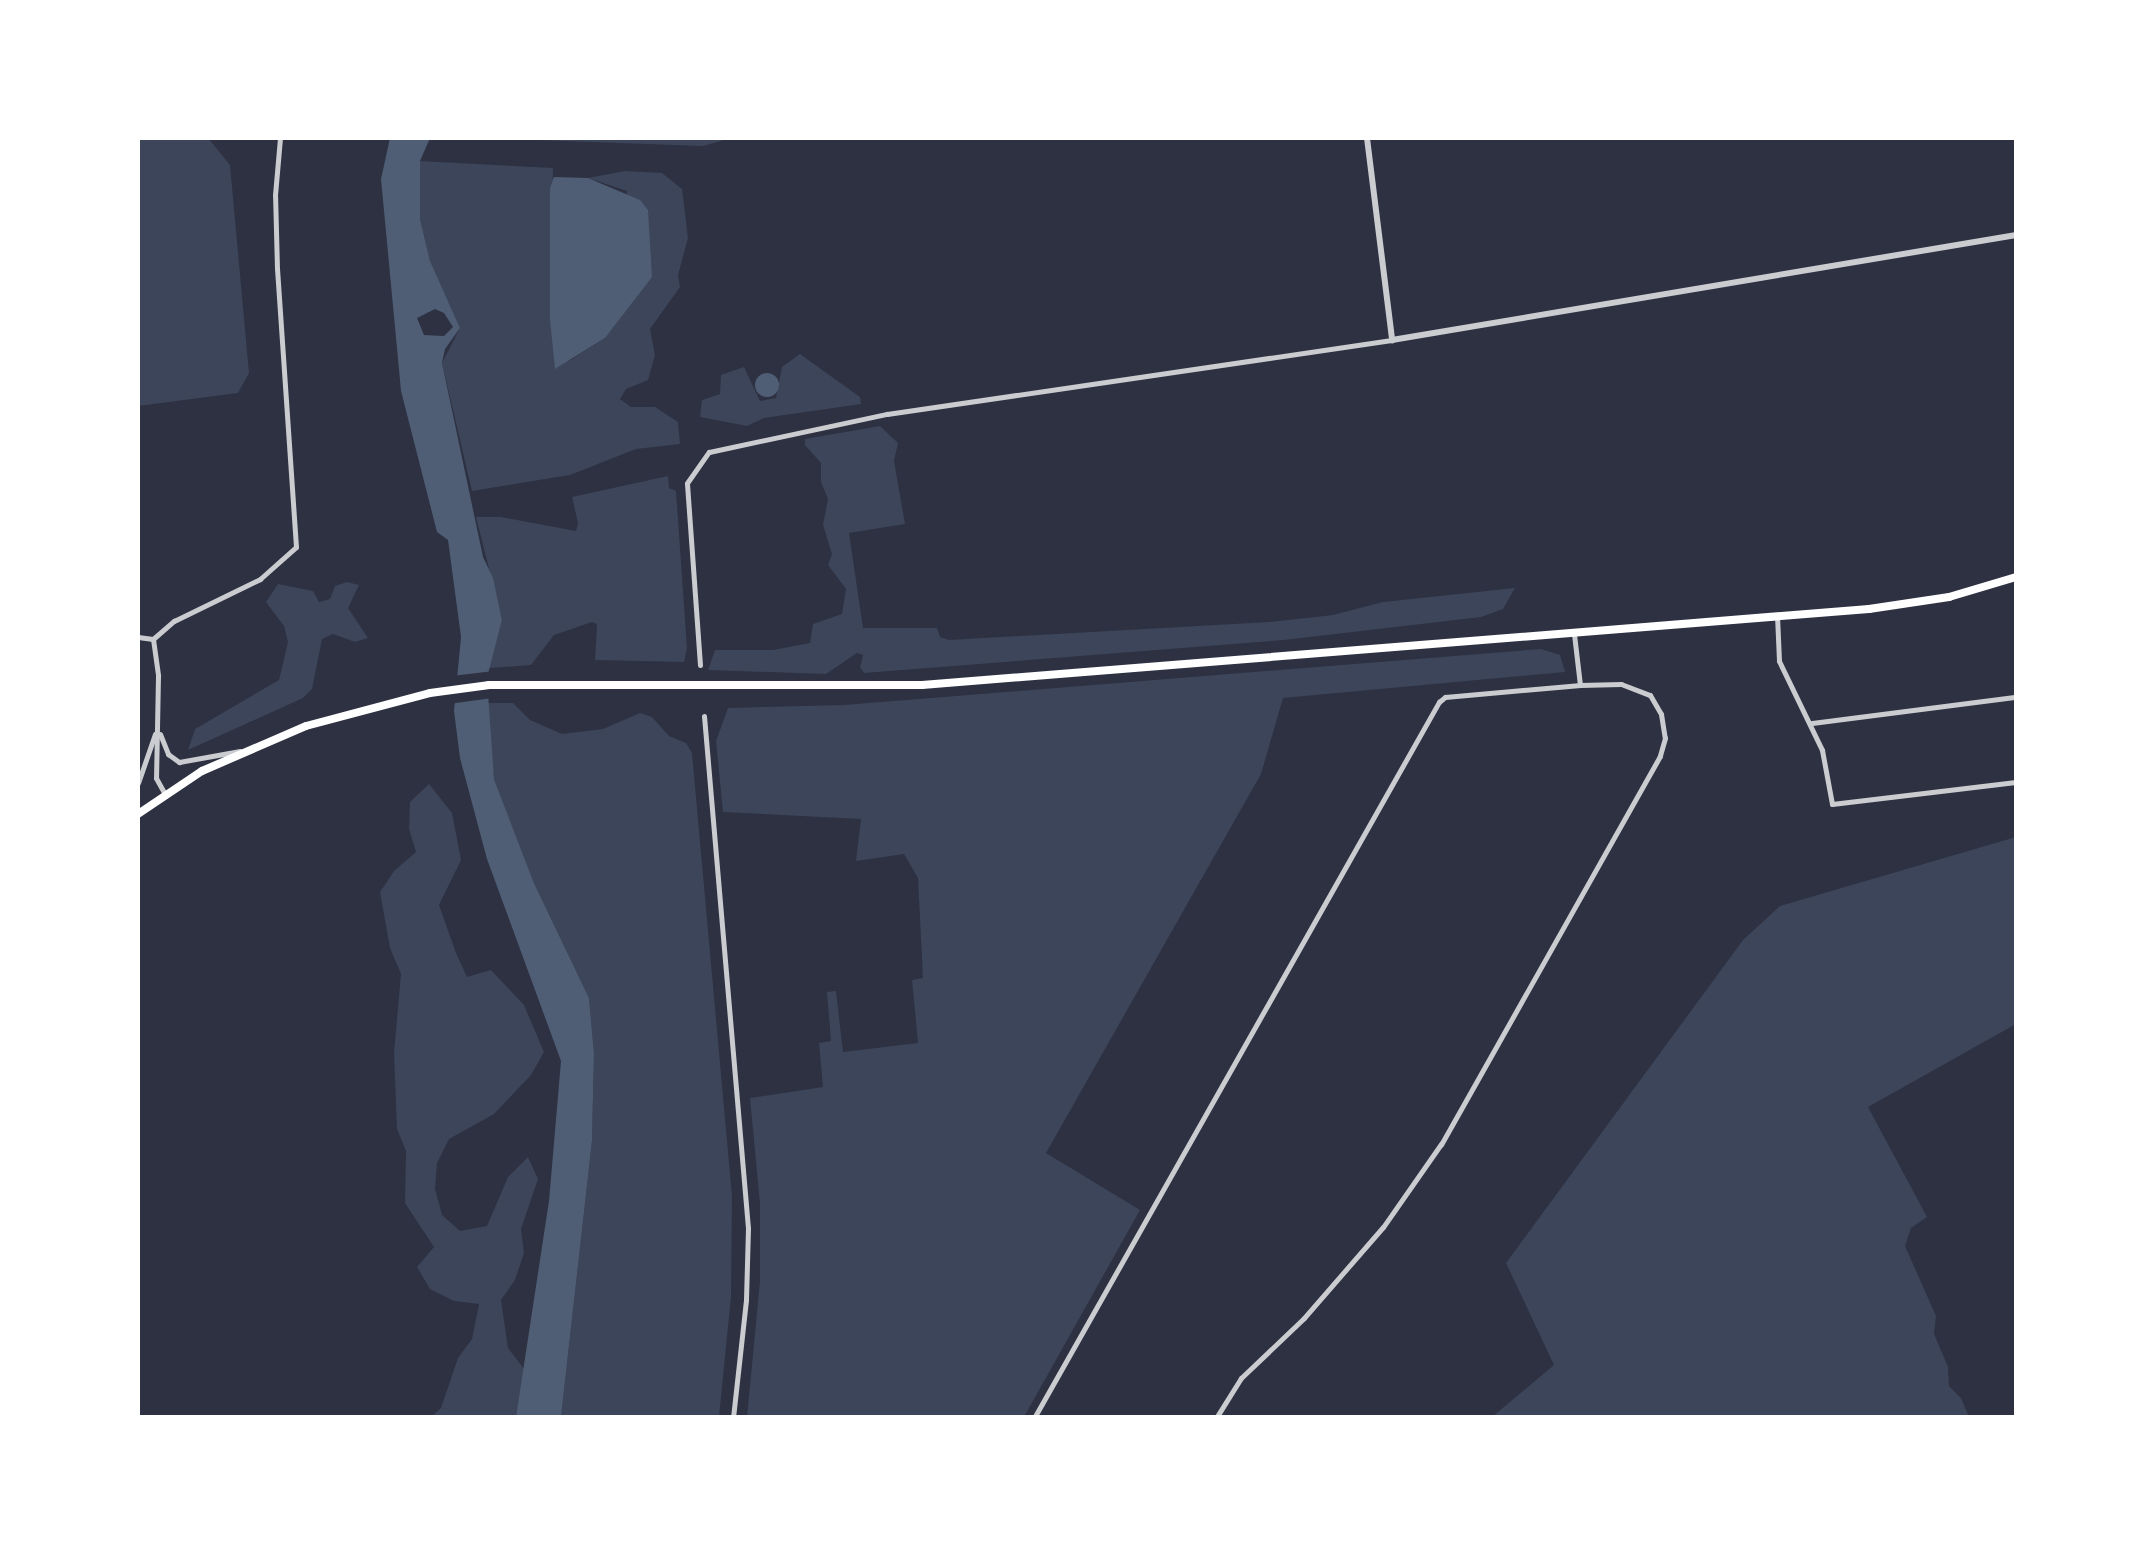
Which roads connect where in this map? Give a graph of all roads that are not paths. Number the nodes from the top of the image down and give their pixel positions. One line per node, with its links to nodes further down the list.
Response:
1 (280, 138): 9 (street)
2 (1367, 138): 4 (street)
3 (2016, 234): 4 (street)
4 (1392, 340): 10 (street)
5 (2016, 577): 6 (main road)
6 (1777, 615): 7 (main road); 14 (street)
7 (1573, 631): 11 (street); 16 (main road)
8 (138, 637): 9 (street)
9 (153, 639): 15 (street)
10 (700, 666)
11 (1580, 684): 22 (street); 23 (street)
12 (2016, 697): 14 (street)
13 (704, 716): 21 (street)
14 (1812, 723): 17 (street)
15 (158, 726): 16 (street); 18 (street); 19 (street)
16 (240, 751): 19 (main road)
17 (2016, 782)
18 (138, 783)
19 (164, 794): 20 (main road)
20 (138, 814)
21 (733, 1418)
22 (1034, 1418)
23 (1216, 1418)

